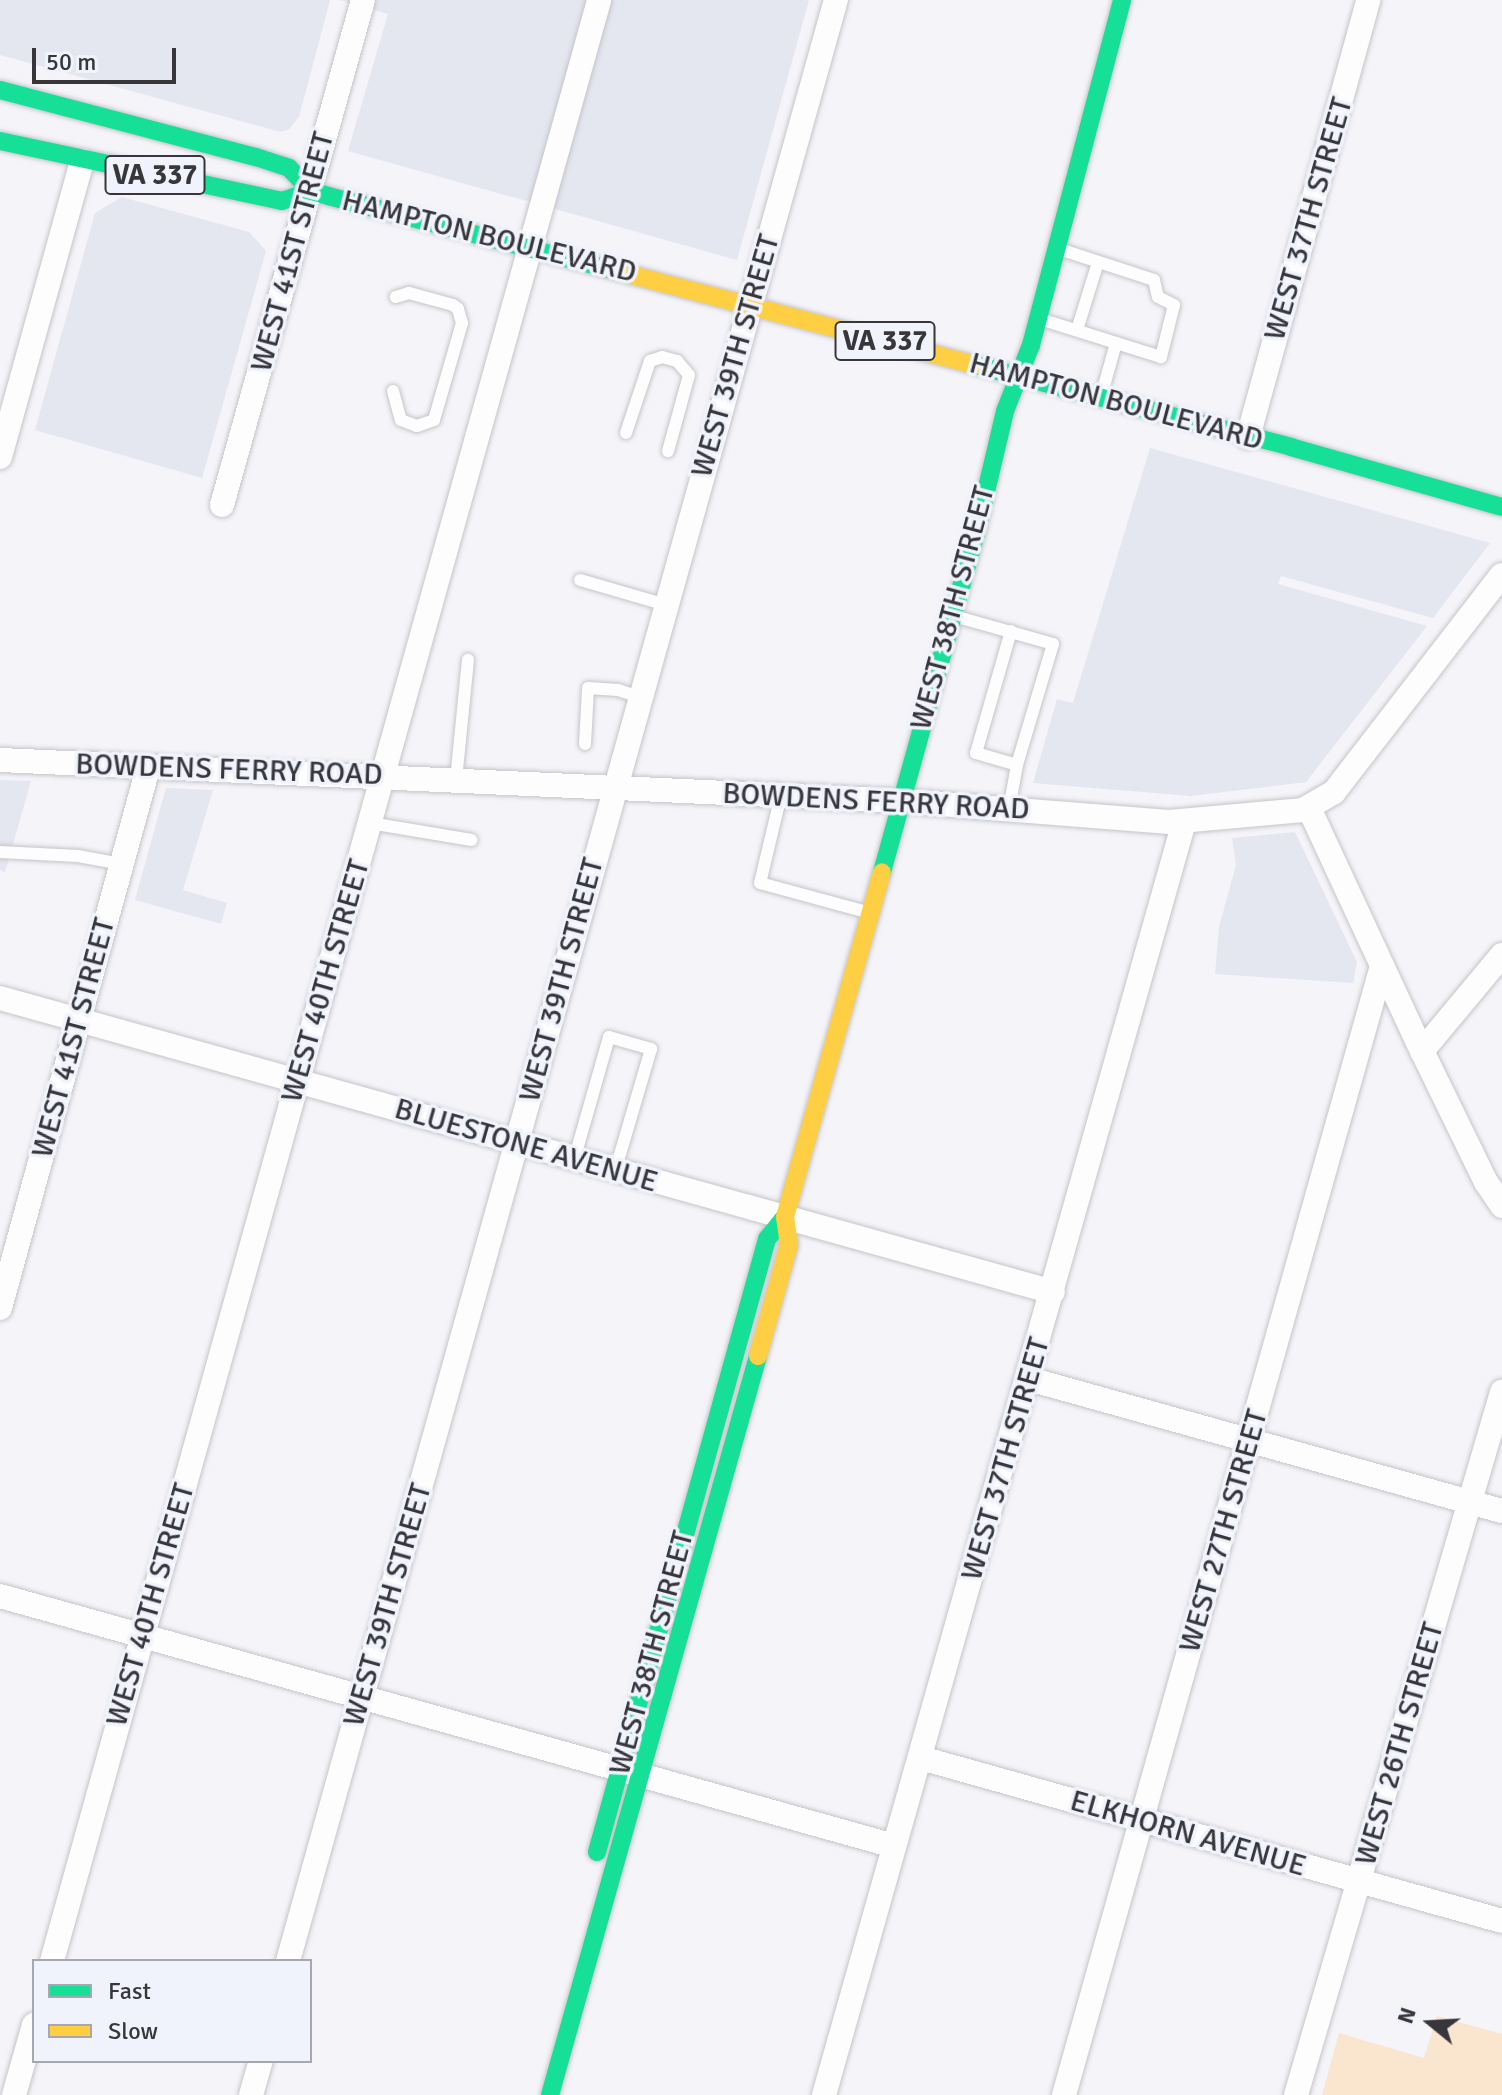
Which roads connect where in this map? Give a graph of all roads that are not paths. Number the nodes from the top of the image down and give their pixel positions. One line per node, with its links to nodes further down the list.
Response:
1 (363, 0): 9 (street, WEST 41ST STREET)
2 (599, 0): 10 (street, WEST 40TH STREET)
3 (836, 0): 14 (street, WEST 39TH STREET)
4 (1122, 0): 11 (main road, WEST 38TH STREET)
5 (1368, 0): 22 (street, WEST 37TH STREET)
6 (0, 90): 9 (main road, HAMPTON BOULEVARD / VA 337)
7 (0, 141): 8 (main road, HAMPTON BOULEVARD / VA 337)
8 (82, 161): 9 (main road, HAMPTON BOULEVARD / VA 337); 24 (street)
9 (311, 191): 10 (main road, HAMPTON BOULEVARD / VA 337); 25 (street, WEST 41ST STREET)
10 (531, 247): 14 (main road, HAMPTON BOULEVARD / VA 337); 38 (street, WEST 40TH STREET)
11 (1058, 248): 12 (lane); 15 (main road, WEST 38TH STREET)
12 (1098, 262): 16 (lane); 17 (lane)
13 (396, 297): 19 (lane)
14 (751, 305): 18 (main road, HAMPTON BOULEVARD / VA 337); 29 (street, WEST 39TH STREET)
15 (1039, 318): 16 (lane); 18 (main road, WEST 38TH STREET)
16 (1077, 330): 17 (lane)
17 (1116, 343): 20 (lane)
18 (1020, 376): 20 (main road, HAMPTON BOULEVARD / VA 337); 30 (main road, WEST 38TH STREET)
19 (393, 391)
20 (1100, 400): 22 (main road, HAMPTON BOULEVARD / VA 337)
21 (626, 433): 23 (lane)
22 (1248, 437): 26 (main road, HAMPTON BOULEVARD / VA 337)
23 (668, 451)
24 (0, 457)
25 (222, 505)
26 (1502, 507)
27 (1502, 575): 43 (street)
28 (580, 580): 29 (lane)
29 (666, 605): 33 (street, WEST 39TH STREET)
30 (953, 615): 31 (lane); 42 (main road, WEST 38TH STREET)
31 (1011, 631): 36 (lane); 36 (lane)
32 (468, 660): 39 (lane)
33 (640, 697): 34 (lane); 40 (street, WEST 39TH STREET)
34 (585, 744)
35 (0, 760): 37 (street, BOWDENS FERRY ROAD)
36 (1017, 765): 44 (lane)
37 (148, 768): 38 (street, BOWDENS FERRY ROAD); 49 (street, WEST 41ST STREET)
38 (383, 777): 39 (street, BOWDENS FERRY ROAD); 46 (street, WEST 40TH STREET)
39 (456, 780): 40 (street, BOWDENS FERRY ROAD)
40 (615, 788): 41 (street, BOWDENS FERRY ROAD); 57 (street, WEST 39TH STREET)
41 (781, 795): 42 (street, BOWDENS FERRY ROAD); 50 (lane)
42 (902, 801): 44 (street, BOWDENS FERRY ROAD); 50 (main road, WEST 38TH STREET)
43 (1309, 808): 45 (street, BOWDENS FERRY ROAD); 52 (street)
44 (1009, 809): 45 (street, BOWDENS FERRY ROAD)
45 (1184, 822): 62 (street, WEST 37TH STREET)
46 (370, 823): 47 (lane); 56 (street, WEST 40TH STREET)
47 (472, 840)
48 (0, 852): 49 (lane)
49 (122, 864): 54 (street, WEST 41ST STREET)
50 (870, 913): 61 (main road, WEST 38TH STREET)
51 (1502, 955): 55 (street)
52 (1382, 966): 55 (street); 66 (street, WEST 27TH STREET)
53 (0, 998): 54 (street, BLUESTONE AVENUE)
54 (80, 1020): 56 (street, BLUESTONE AVENUE); 63 (street, WEST 41ST STREET)
55 (1422, 1051): 60 (street)
56 (299, 1080): 57 (street, BLUESTONE AVENUE); 70 (street, WEST 40TH STREET)
57 (516, 1145): 58 (street, BLUESTONE AVENUE); 71 (street, WEST 39TH STREET)
58 (574, 1160): 59 (street, BLUESTONE AVENUE); 59 (lane)
59 (615, 1171): 61 (street, BLUESTONE AVENUE)
60 (1502, 1206)
61 (785, 1217): 62 (street, BLUESTONE AVENUE); 73 (main road, WEST 38TH STREET)
62 (1053, 1292): 64 (street, WEST 37TH STREET)
63 (0, 1308)
64 (1029, 1379): 66 (street); 72 (street, WEST 37TH STREET)
65 (1502, 1392): 67 (street, WEST 26TH STREET)
66 (1249, 1440): 67 (street); 74 (street, WEST 27TH STREET)
67 (1469, 1502): 68 (street); 77 (street, WEST 26TH STREET)
68 (1502, 1511)
69 (0, 1596): 70 (street)
70 (142, 1637): 71 (street); 79 (street, WEST 40TH STREET)
71 (362, 1696): 73 (street); 80 (street, WEST 39TH STREET)
72 (921, 1758): 74 (street, ELKHORN AVENUE); 75 (street, WEST 37TH STREET)
73 (631, 1770): 75 (street); 76 (main road, WEST 38TH STREET); 85 (main road, WEST 38TH STREET)
74 (1143, 1821): 77 (street, ELKHORN AVENUE); 87 (street, WEST 27TH STREET)
75 (894, 1846): 86 (street, WEST 37TH STREET)
76 (593, 1867)
77 (1361, 1882): 78 (street, ELKHORN AVENUE); 88 (street, WEST 26TH STREET)
78 (1502, 1921)
79 (53, 1959)
80 (289, 1959)
81 (32, 2032): 83 (street)
82 (260, 2063): 84 (street)
83 (14, 2095)
84 (251, 2095)
85 (550, 2095)
86 (824, 2095)
87 (1064, 2095)
88 (1296, 2095)

